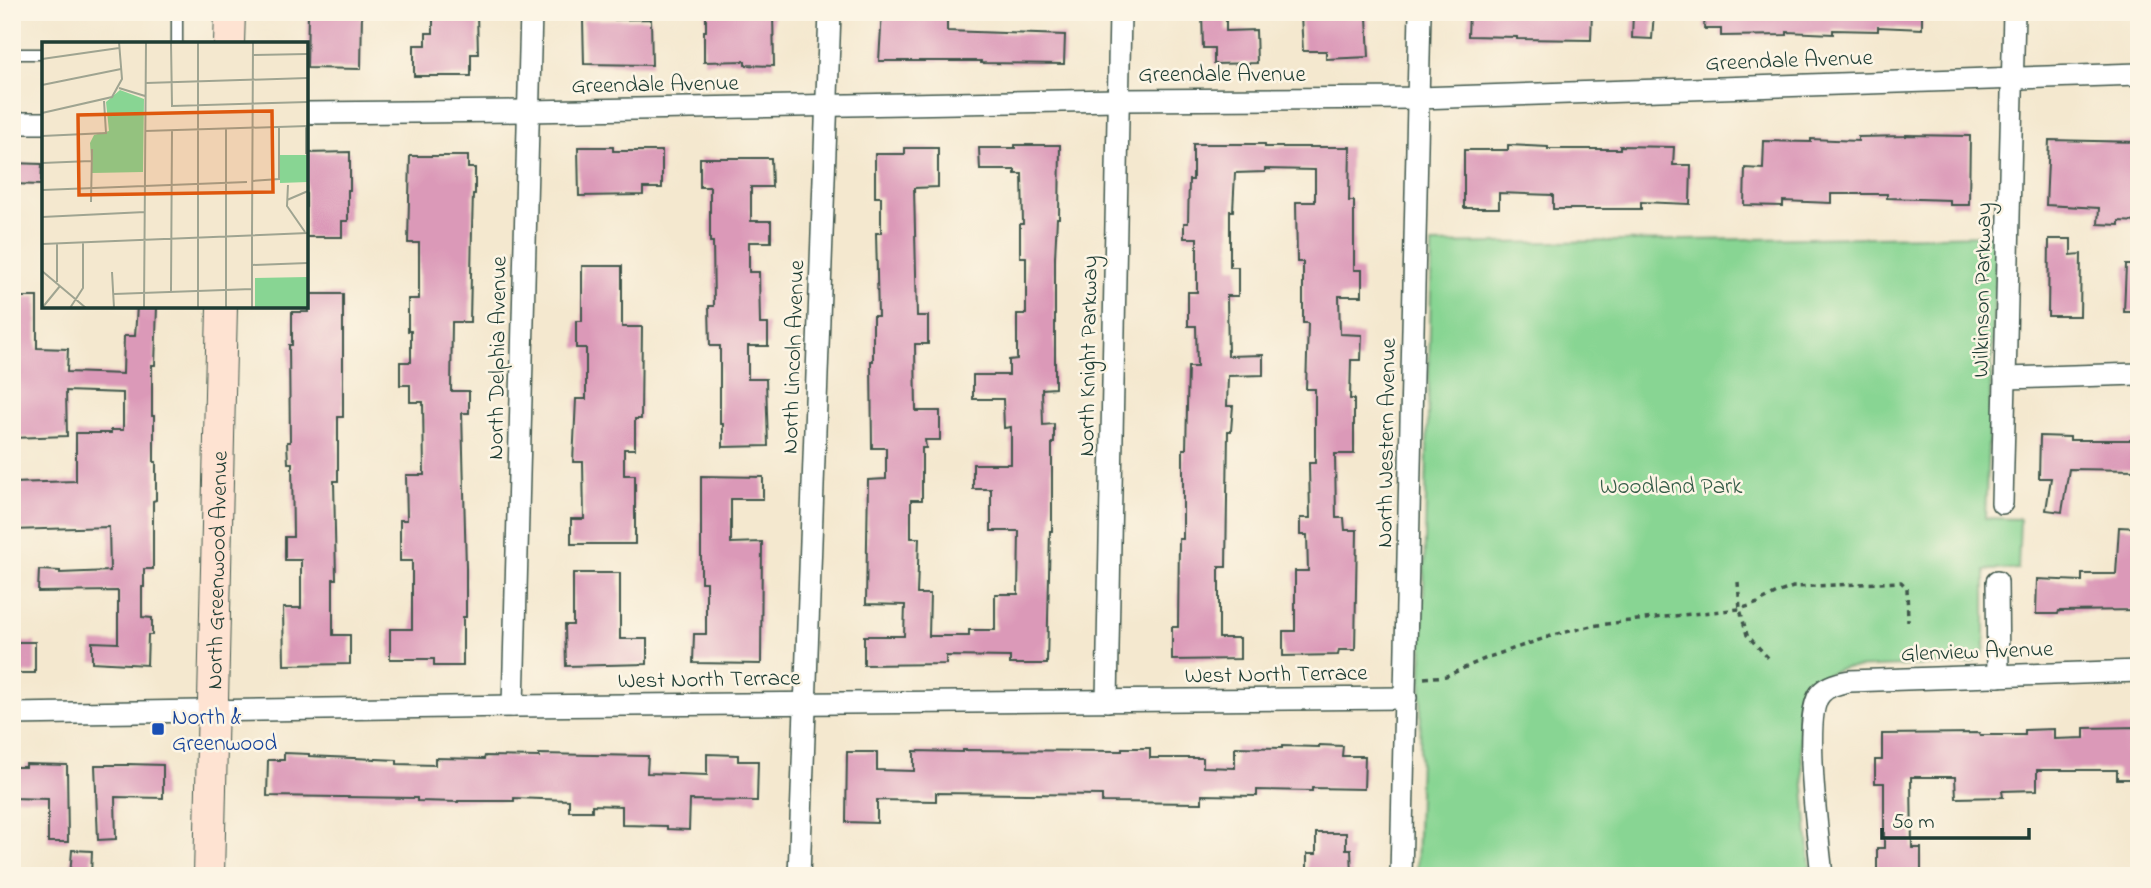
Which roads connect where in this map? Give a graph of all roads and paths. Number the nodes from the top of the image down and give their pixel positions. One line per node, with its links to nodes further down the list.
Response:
1 (177, 12): 8 (lane)
2 (230, 12): 9 (main road)
3 (531, 12): 17 (street, North Delphia Avenue)
4 (830, 12): 16 (street, North Lincoln Avenue)
5 (1120, 12): 15 (street, North Knight Parkway)
6 (1420, 12): 14 (street, North Western Avenue)
7 (2014, 12): 13 (street, Wilkinson Parkway)
8 (177, 42)
9 (229, 42)
10 (12, 54): 11 (lane)
11 (42, 54)
12 (2139, 74): 13 (street, Greendale Avenue)
13 (2013, 78): 14 (street, Greendale Avenue); 23 (street, Wilkinson Parkway)
14 (1419, 98): 15 (street, Greendale Avenue); 32 (street, North Western Avenue)
15 (1118, 100): 16 (street, Greendale Avenue); 33 (street, North Knight Parkway)
16 (827, 106): 17 (street, Greendale Avenue); 34 (street, North Lincoln Avenue)
17 (528, 111): 18 (street, Greendale Avenue); 35 (street, North Delphia Avenue)
18 (308, 113)
19 (12, 123): 20 (street)
20 (42, 123)
21 (222, 308): 36 (main road, North Greenwood Avenue)
22 (2139, 374): 23 (street)
23 (2006, 378): 24 (street, Wilkinson Parkway)
24 (2002, 503)
25 (1738, 582): 27 (path)
26 (1997, 582): 31 (street)
27 (1740, 609): 28 (path); 29 (path); 32 (path)
28 (1908, 621)
29 (1772, 661)
30 (2139, 671): 31 (street, Glenview Avenue)
31 (1998, 676): 41 (street, Glenview Avenue)
32 (1406, 688): 33 (street, West North Terrace); 40 (street, North Western Avenue)
33 (1107, 701): 34 (street, West North Terrace)
34 (805, 703): 35 (street, West North Terrace); 39 (street, North Lincoln Avenue)
35 (513, 706): 36 (street, West North Terrace)
36 (213, 711): 37 (street, West North Terrace); 38 (main road, North Greenwood Avenue)
37 (12, 714)
38 (209, 876)
39 (799, 876)
40 (1401, 876)
41 (1822, 876)

